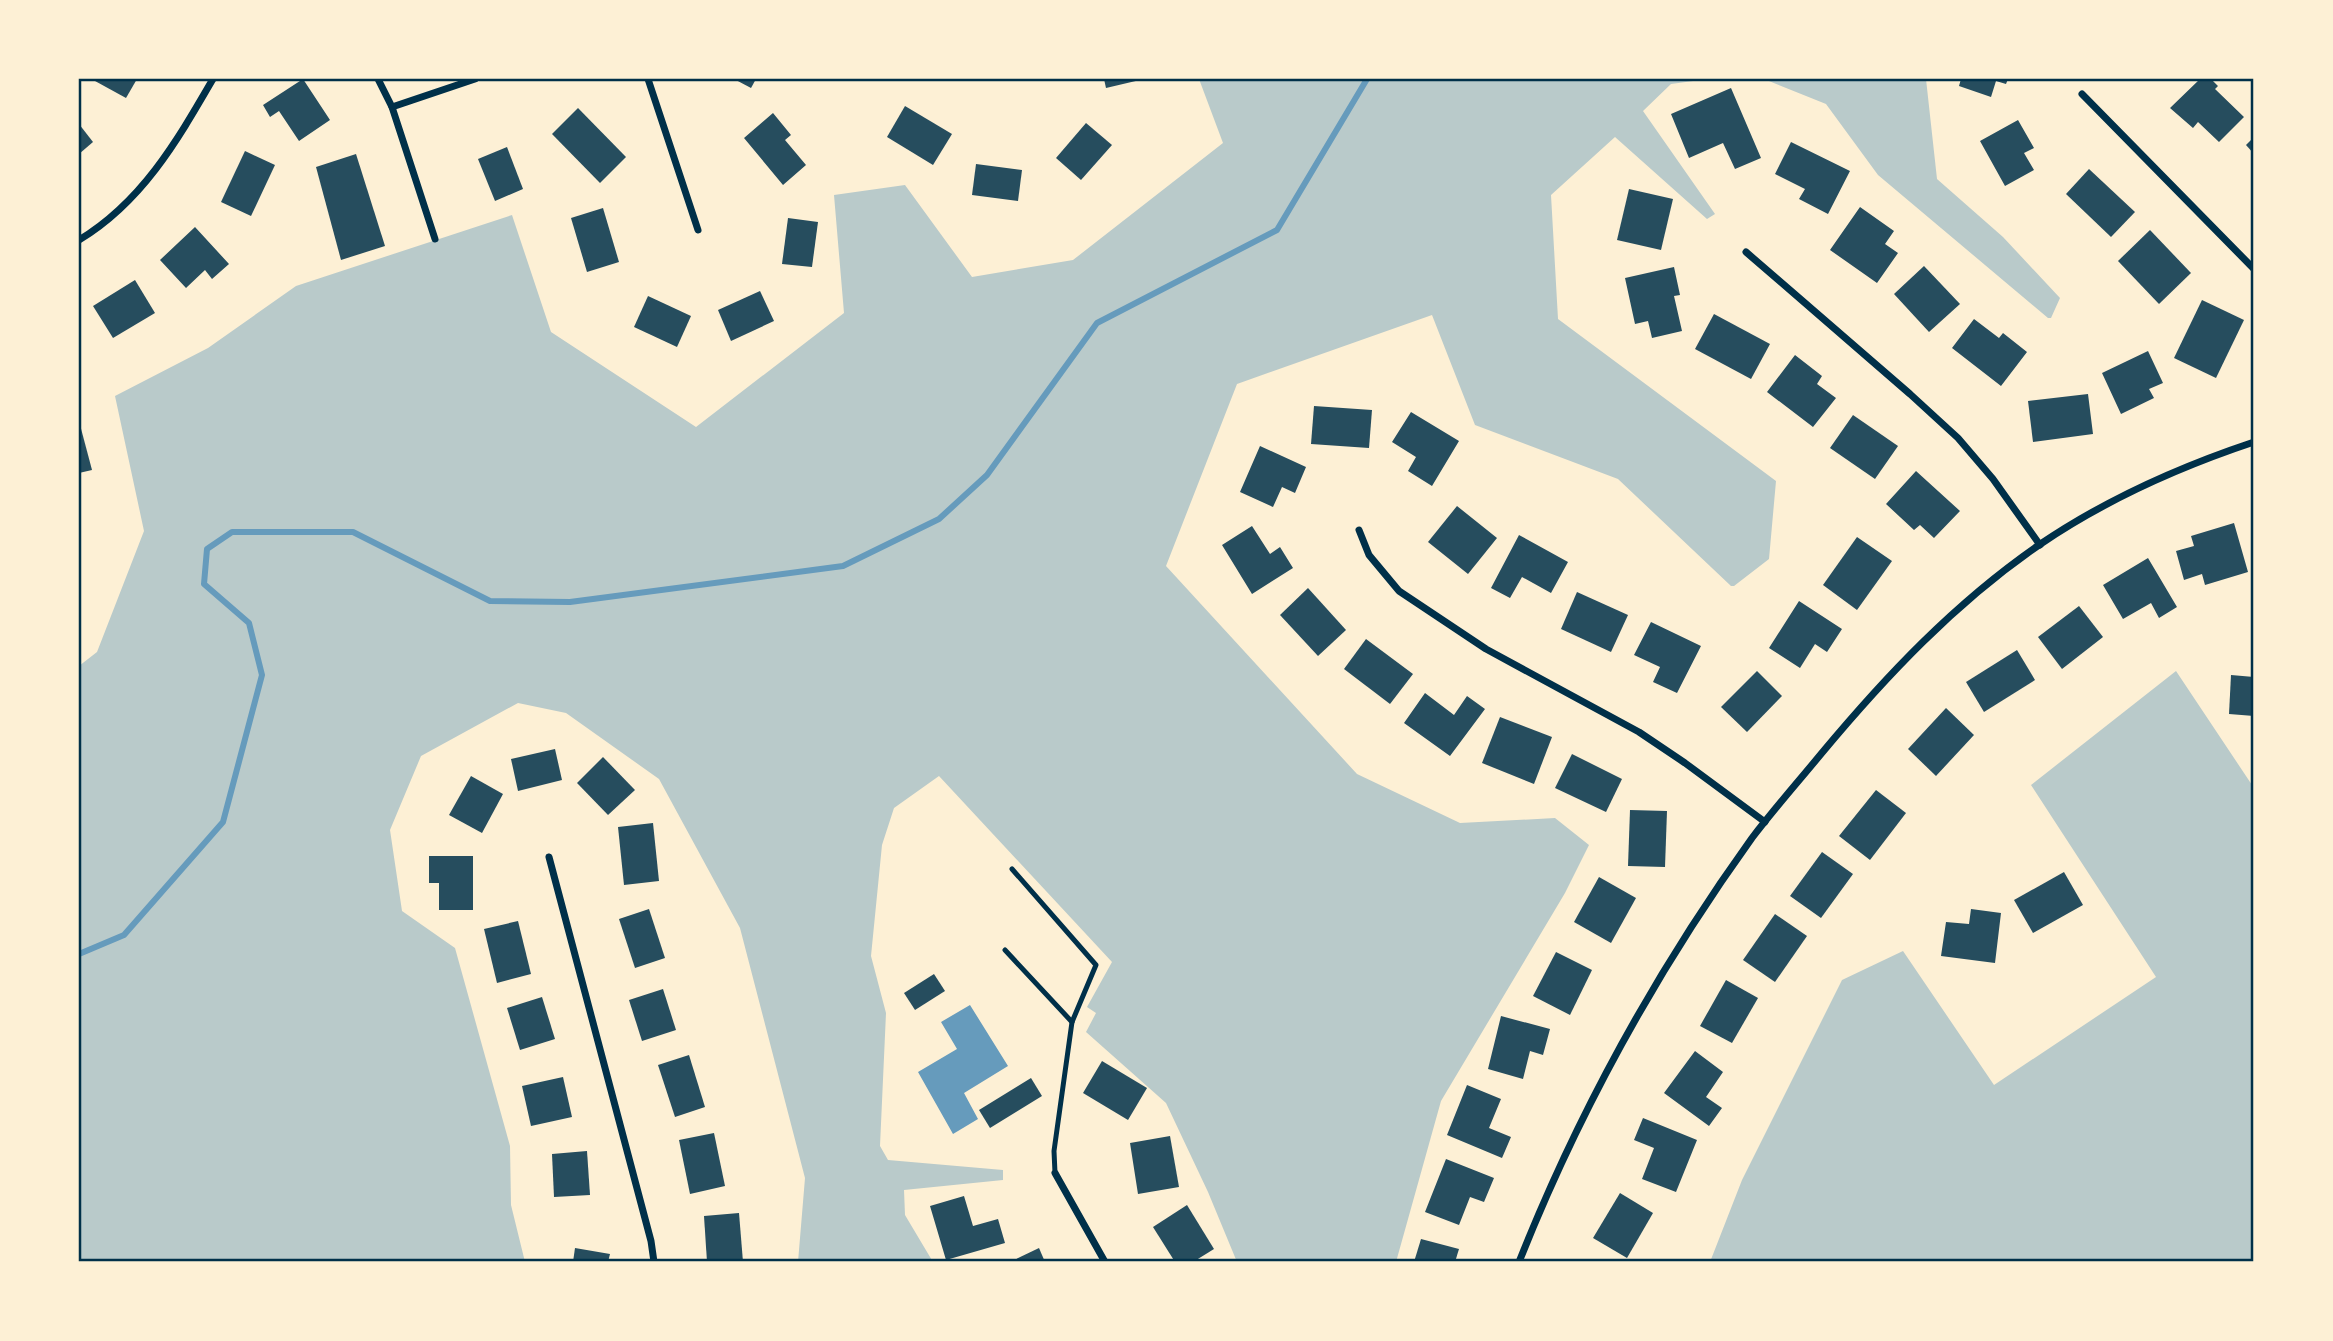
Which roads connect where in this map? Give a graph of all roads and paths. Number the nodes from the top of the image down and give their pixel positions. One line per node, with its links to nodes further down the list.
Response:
1 (213, 79): 9 (street)
2 (378, 79): 6 (street)
3 (475, 79): 6 (street)
4 (648, 79): 7 (street)
5 (2082, 94): 11 (street)
6 (393, 107): 8 (street)
7 (698, 230)
8 (435, 239)
9 (79, 240)
10 (1746, 252): 14 (street)
11 (2254, 269)
12 (2254, 442): 14 (street)
13 (1359, 530): 15 (street)
14 (2040, 545): 15 (street)
15 (1765, 822): 23 (street)
16 (549, 857): 21 (street)
17 (1012, 869): 19 (lane)
18 (1004, 950): 19 (lane)
19 (1072, 1022): 20 (lane)
20 (1055, 1173): 22 (street)
21 (654, 1262)
22 (1105, 1262)
23 (1519, 1262)

